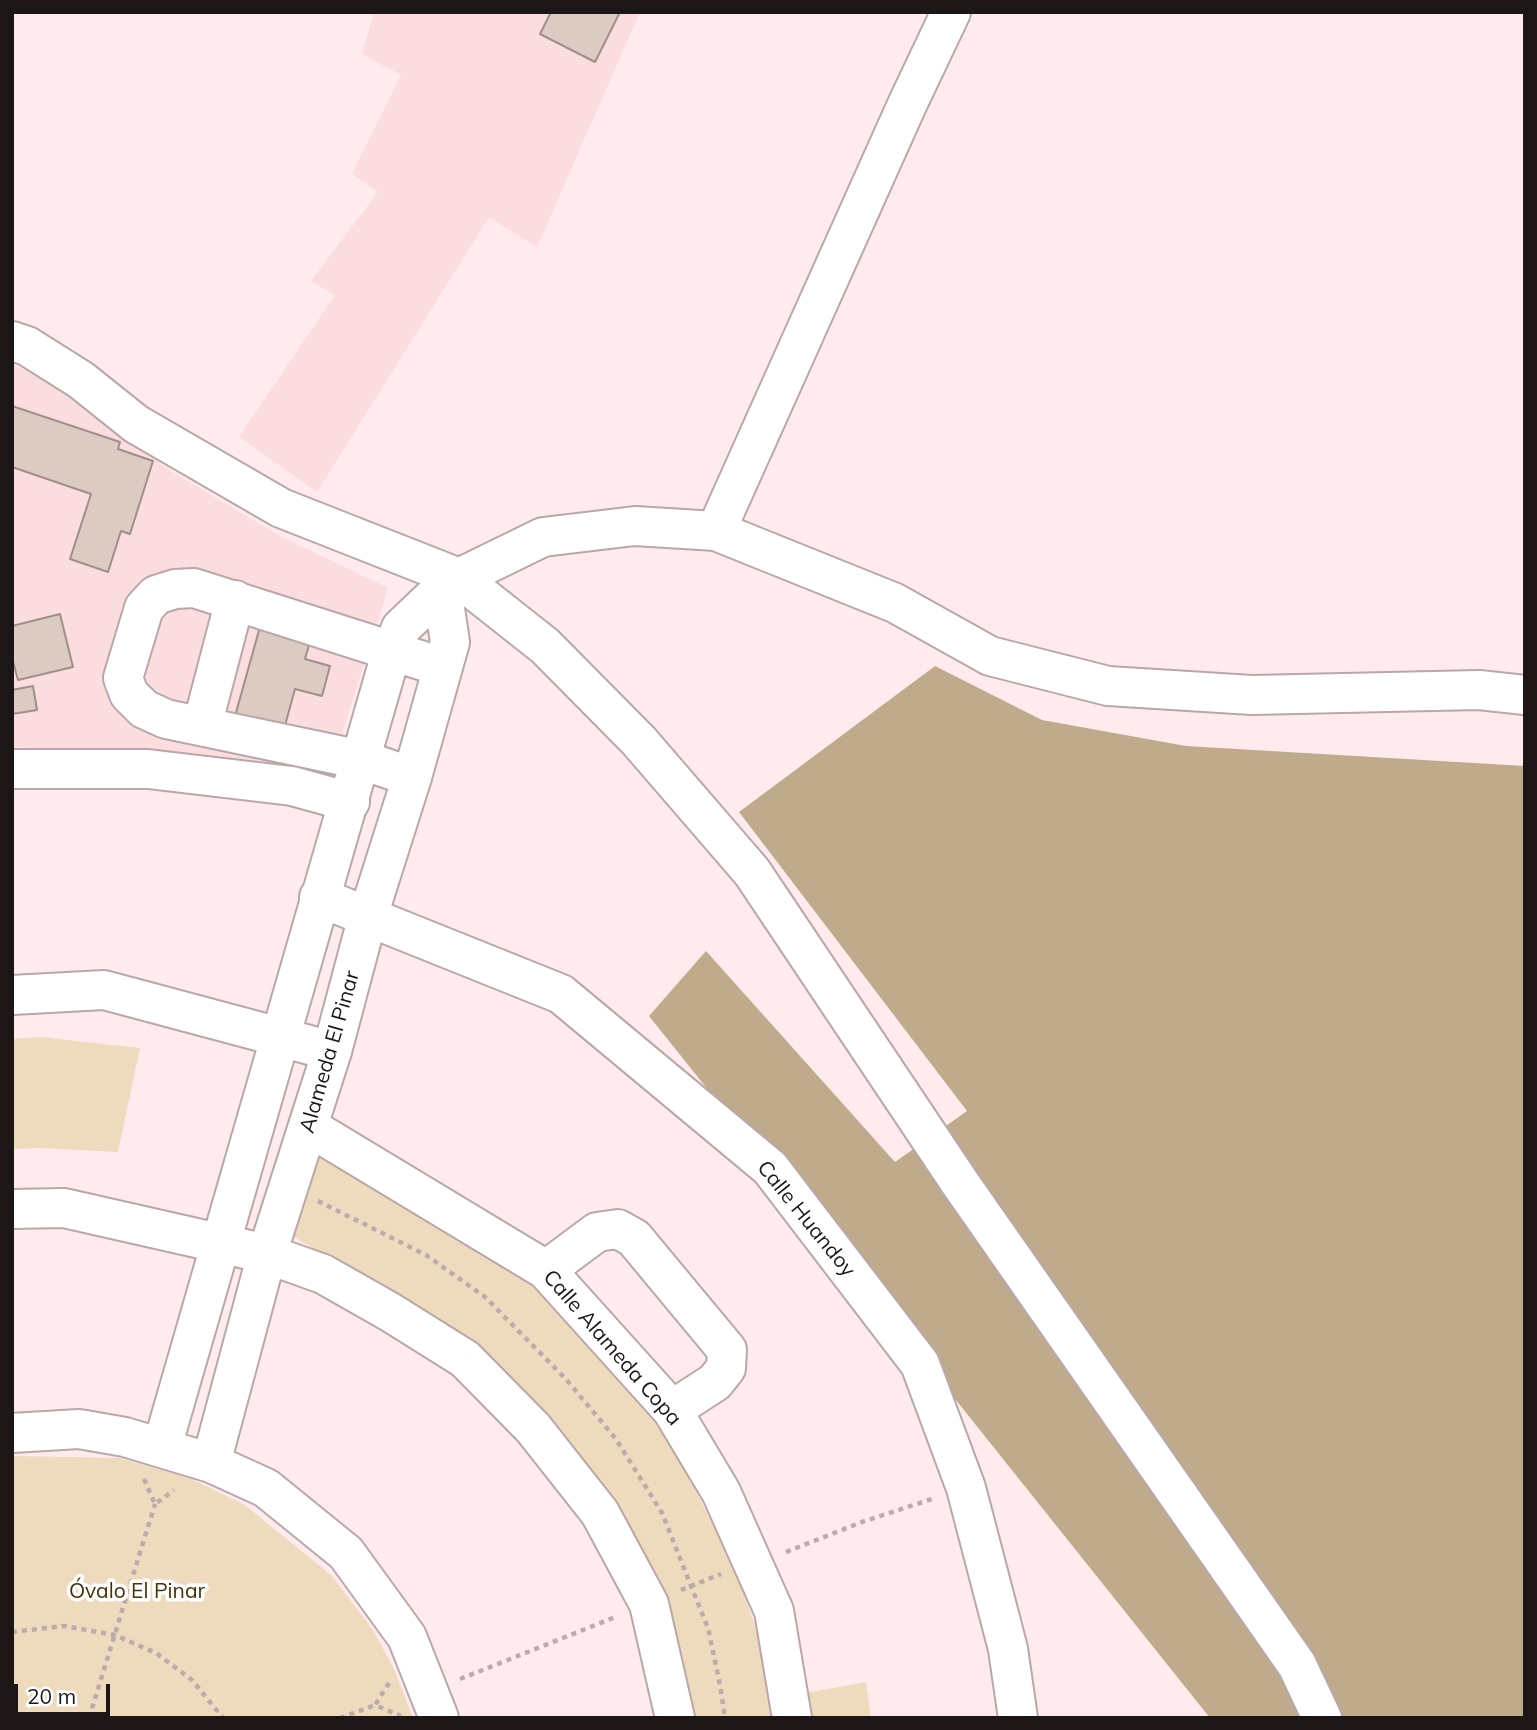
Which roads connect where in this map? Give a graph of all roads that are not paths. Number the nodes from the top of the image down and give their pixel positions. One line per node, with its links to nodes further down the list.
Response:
1 (951, 12): 3 (main road)
2 (12, 341): 4 (main road)
3 (716, 531): 4 (main road); 8 (main road)
4 (450, 583): 6 (main road); 7 (main road); 32 (main road)
5 (235, 600): 6 (main road); 9 (main road); 9 (main road)
6 (397, 639): 7 (main road); 10 (main road)
7 (446, 655): 12 (main road, Alameda El Pinar)
8 (1525, 695)
9 (201, 726): 10 (main road)
10 (362, 760): 12 (main road); 13 (main road)
11 (12, 769): 13 (main road)
12 (412, 777): 15 (main road, Alameda El Pinar)
13 (350, 802): 14 (main road)
14 (319, 897): 15 (main road, Calle Huandoy); 17 (main road)
15 (368, 916): 18 (main road, Alameda El Pinar); 31 (main road, Calle Huandoy)
16 (12, 995): 17 (main road)
17 (280, 1036): 18 (main road); 21 (main road)
18 (332, 1051): 19 (main road, Alameda El Pinar)
19 (309, 1127): 22 (main road, Alameda El Pinar); 23 (main road, Calle Alameda Copa)
20 (12, 1209): 21 (main road)
21 (221, 1242): 22 (main road); 26 (main road)
22 (267, 1254): 27 (main road, Alameda El Pinar); 29 (main road)
23 (546, 1270): 24 (main road, Calle Alameda Copa); 24 (main road)
24 (672, 1410): 30 (main road, Calle Alameda Copa)
25 (12, 1433): 26 (main road)
26 (162, 1447): 27 (main road)
27 (211, 1463): 28 (main road)
28 (434, 1705)
29 (675, 1718)
30 (792, 1718)
31 (1018, 1718)
32 (1322, 1718)

